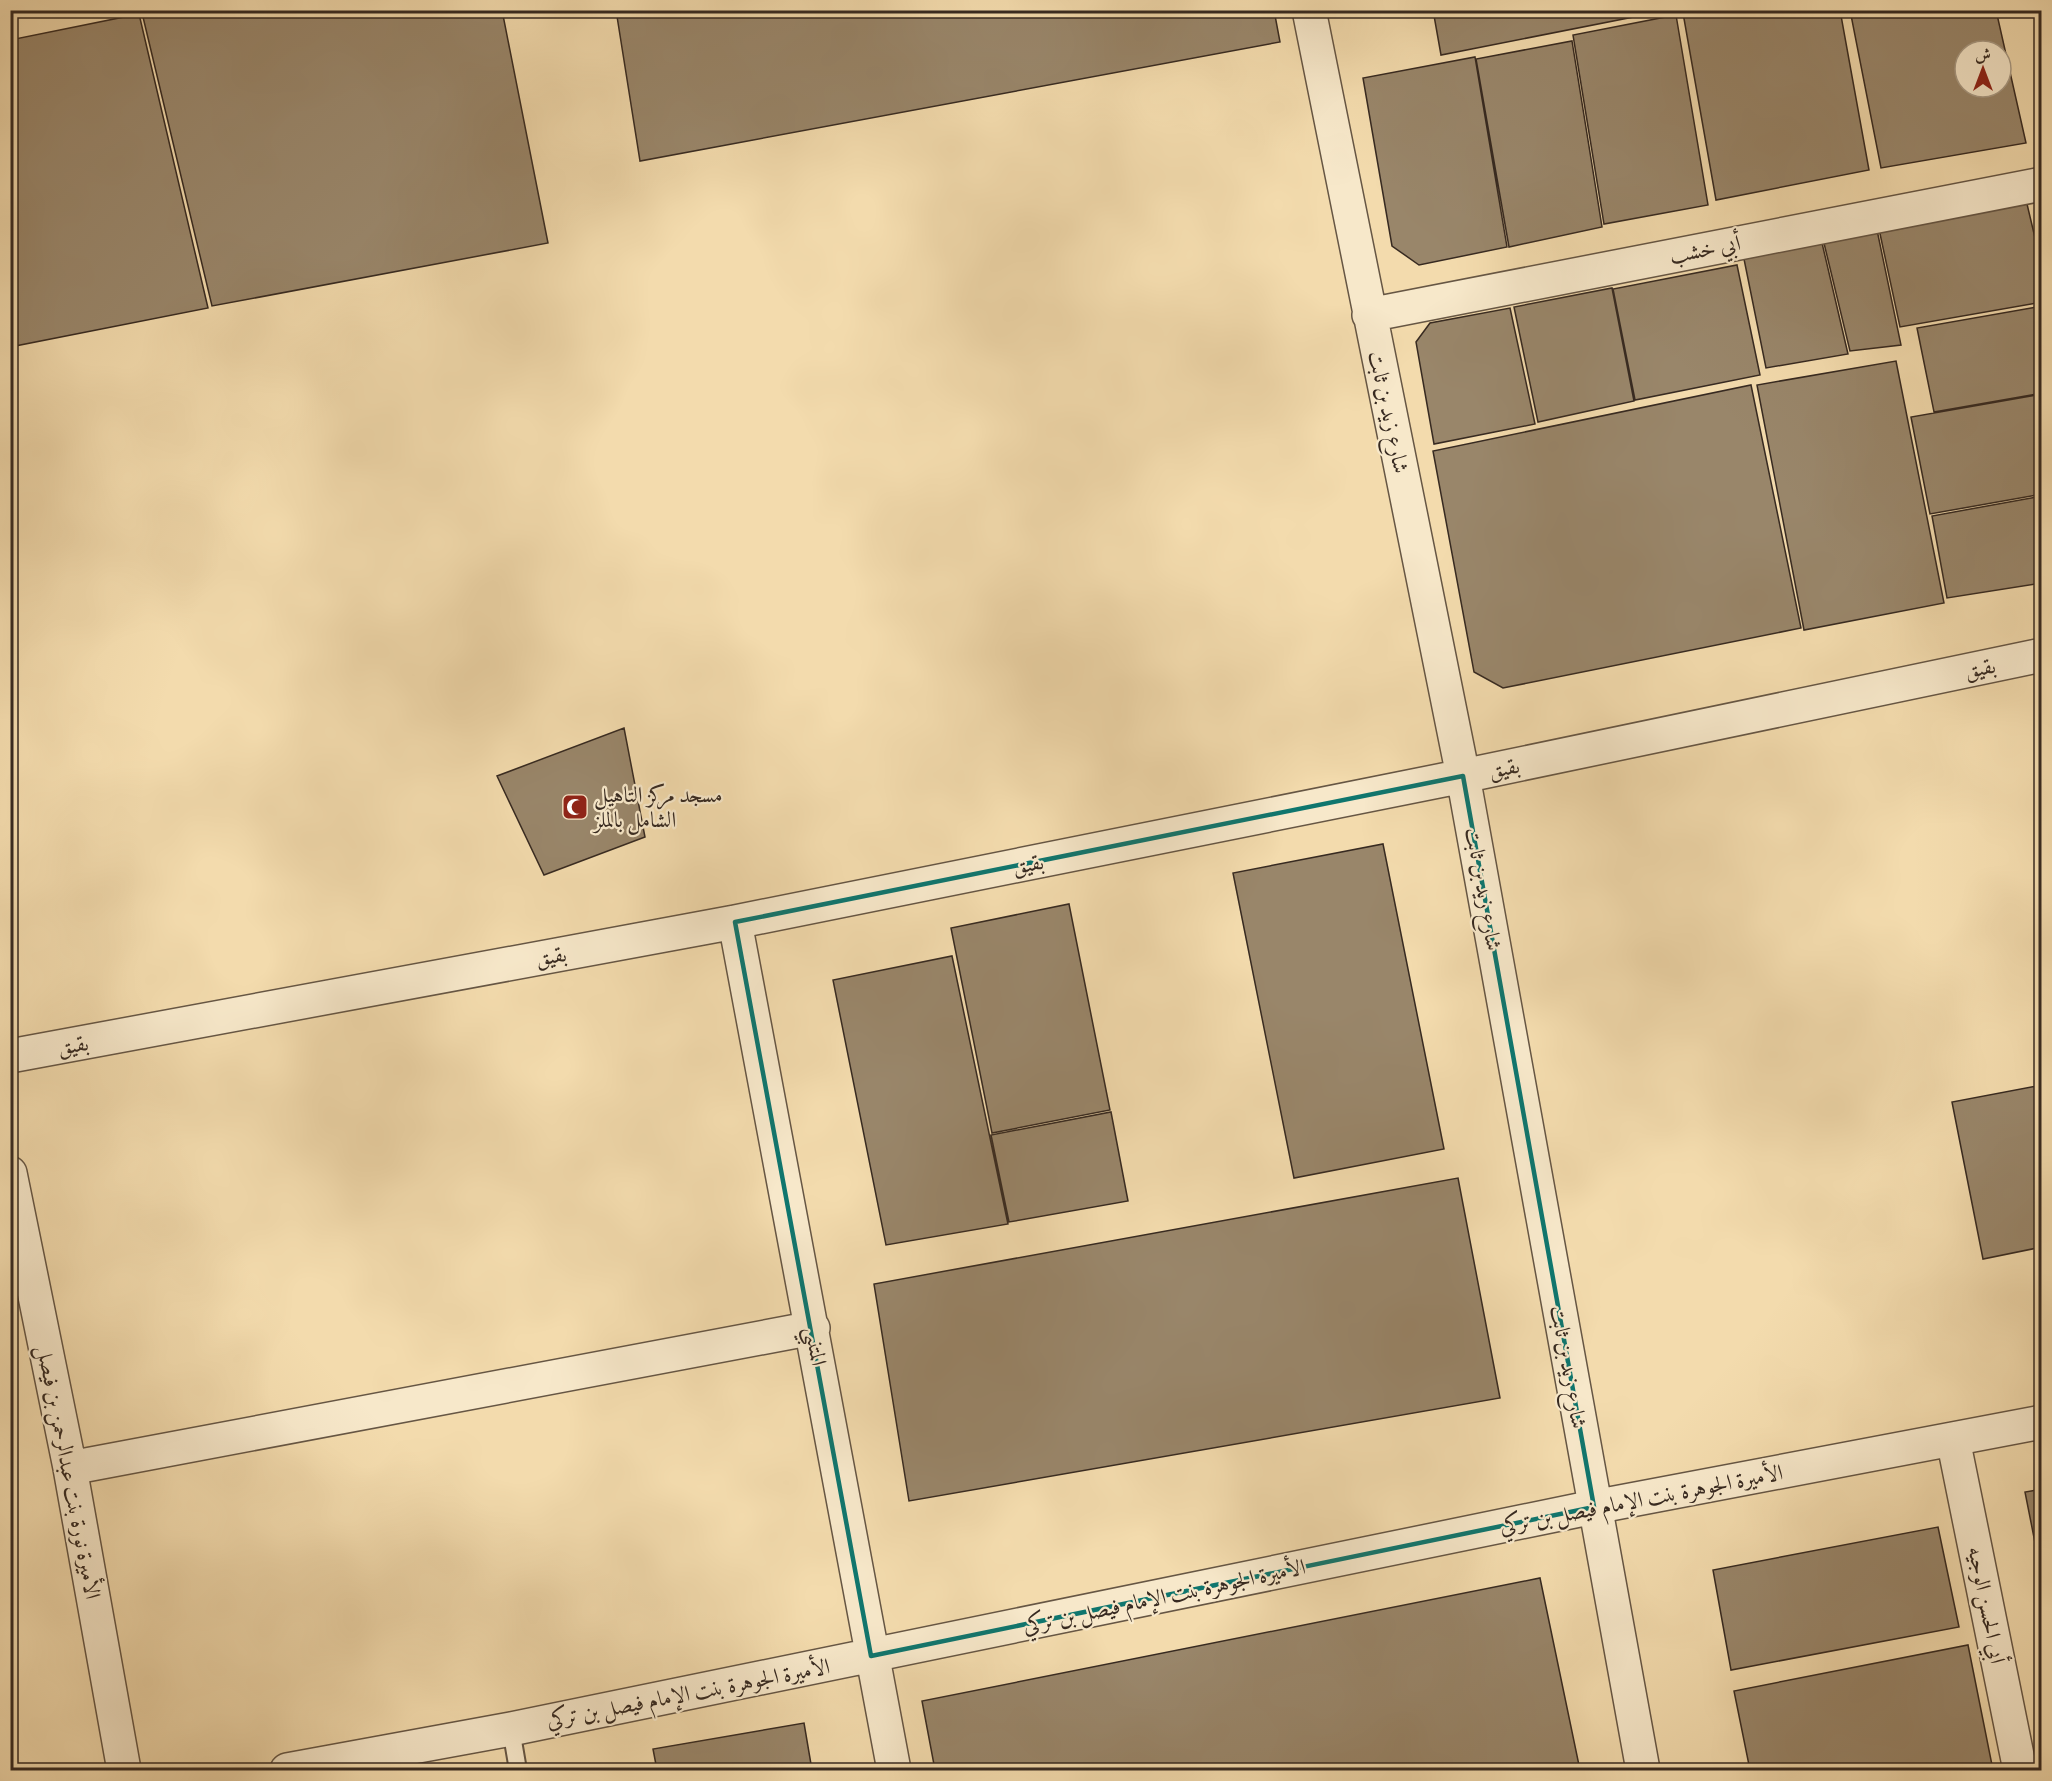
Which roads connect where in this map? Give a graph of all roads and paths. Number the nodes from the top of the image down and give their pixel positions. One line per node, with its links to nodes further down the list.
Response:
1 (1309, 10): 3 (street, شارع زيد بن ثابت)
2 (2042, 184): 3 (street, أبي خشب)
3 (1369, 315): 5 (street, شارع زيد بن ثابت)
4 (2042, 655): 5 (street, بقيق)
5 (1464, 776): 6 (street, بقيق); 13 (street, شارع زيد بن ثابت)
6 (735, 922): 7 (street, بقيق); 9 (street, المتنبي)
7 (10, 1056)
8 (10, 1173): 12 (street, الأميرة نورة بنت عبدالرحمن بن فيصل)
9 (813, 1328): 12 (street); 14 (street, المتنبي)
10 (2042, 1422): 11 (street, الأميرة الجوهرة بنت الإمام فيصل بن تركي)
11 (1953, 1439): 13 (street, الأميرة الجوهرة بنت الإمام فيصل بن تركي); 21 (street, أبي الحسن الوجيه)
12 (70, 1468): 16 (street, الأميرة نورة بنت عبدالرحمن بن فيصل)
13 (1594, 1507): 14 (street, الأميرة الجوهرة بنت الإمام فيصل بن تركي); 20 (street, شارع زيد بن ثابت)
14 (871, 1656): 15 (street, الأميرة الجوهرة بنت الإمام فيصل بن تركي); 19 (street, المتنبي)
15 (511, 1729): 17 (street, الأميرة الجوهرة بنت الإمام فيصل بن تركي); 18 (lane)
16 (124, 1770)
17 (287, 1770)
18 (518, 1770)
19 (894, 1770)
20 (1643, 1770)
21 (2020, 1770)

